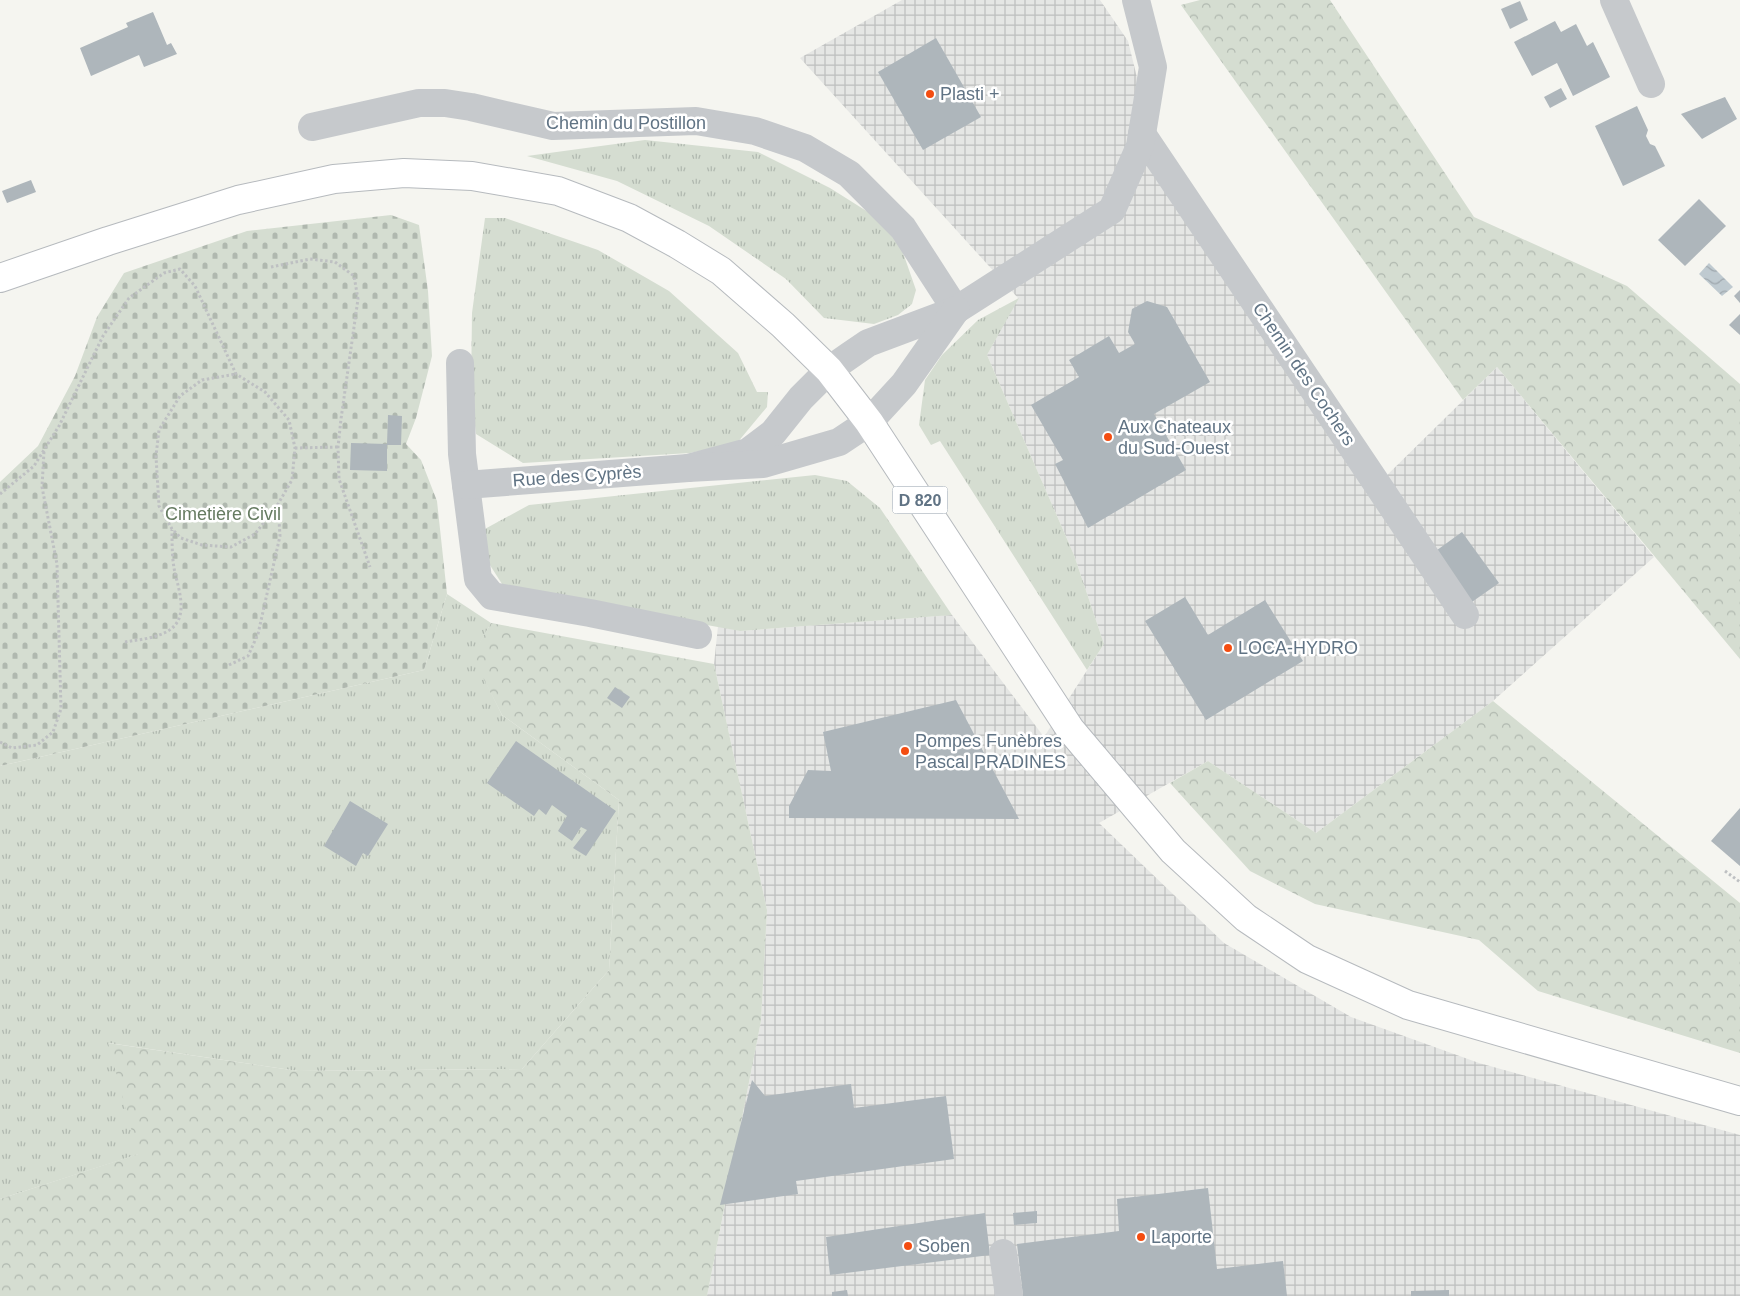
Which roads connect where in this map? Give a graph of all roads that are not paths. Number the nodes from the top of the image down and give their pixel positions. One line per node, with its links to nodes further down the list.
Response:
1 (1136, 0): 5 (street)
2 (1614, 0): 3 (street)
3 (1651, 84)
4 (312, 127): 7 (street, Chemin du Postillon)
5 (1142, 134): 7 (street); 13 (street, Chemin des Cochers)
6 (0, 278): 9 (main road, D 820)
7 (956, 310): 9 (street, Rue des Cyprès); 10 (street, Rue des Cyprès)
8 (460, 363): 12 (street)
9 (829, 370): 10 (main road, D 820); 11 (street, Rue des Cyprès)
10 (869, 422): 11 (street, Rue des Cyprès); 15 (main road, D 820)
11 (688, 468): 12 (street, Rue des Cyprès)
12 (466, 485): 14 (street)
13 (1465, 615)
14 (698, 635)
15 (1740, 1101)
16 (1003, 1254): 17 (street)
17 (1009, 1296)

